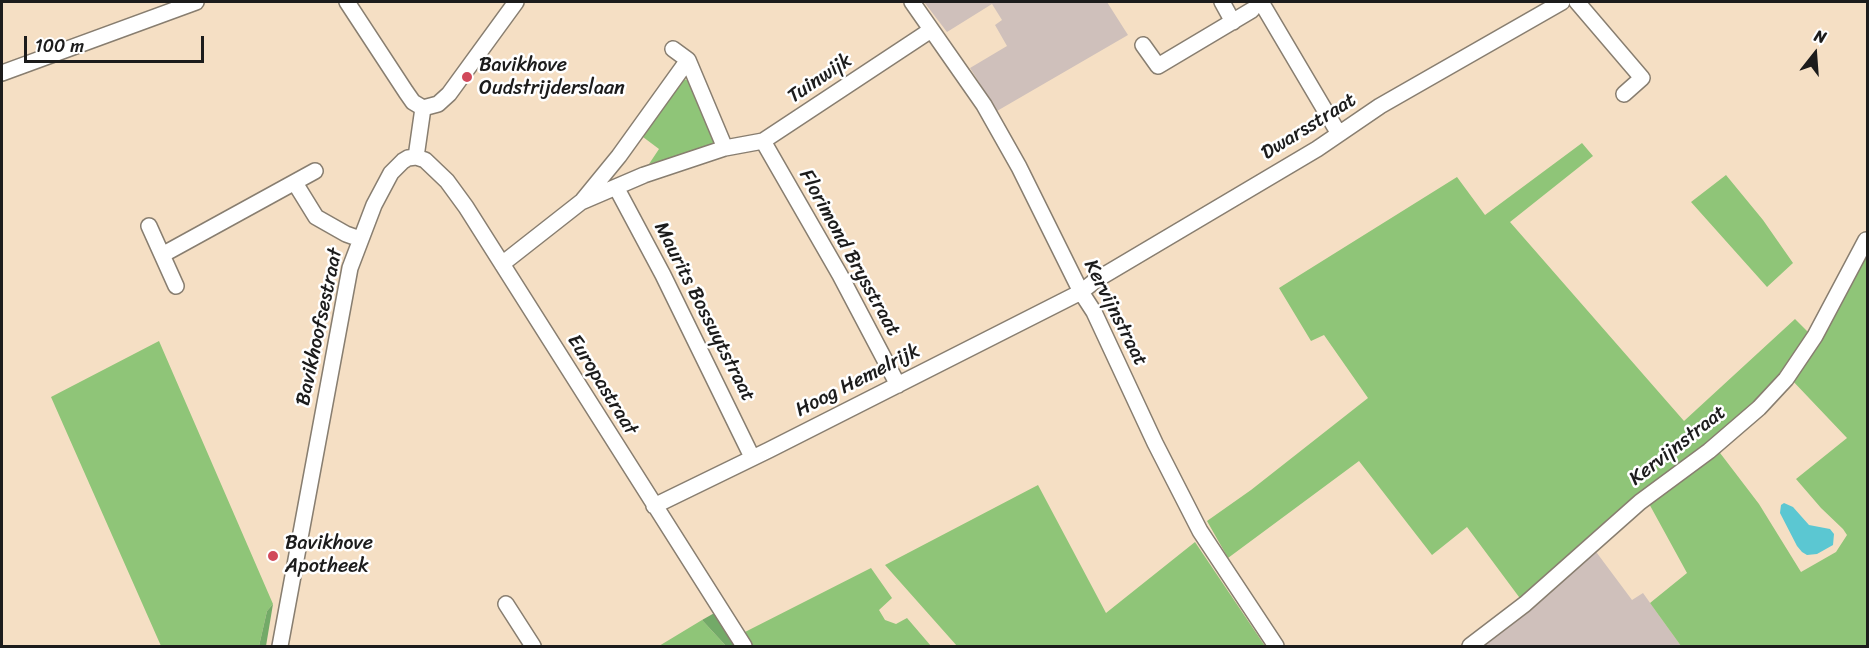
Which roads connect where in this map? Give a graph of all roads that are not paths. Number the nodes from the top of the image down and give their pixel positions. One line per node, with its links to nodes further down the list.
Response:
1 (196, 2): 14 (street)
2 (348, 2): 16 (street)
3 (516, 2): 16 (street)
4 (912, 2): 10 (street, Kervijnstraat)
5 (1222, 2): 9 (street)
6 (1562, 2): 17 (street, Dwarsstraat)
7 (1576, 2): 15 (street)
8 (1256, 6): 9 (street); 17 (street)
9 (1233, 22): 11 (street)
10 (931, 30): 18 (street, Tuinwijk); 31 (street, Kervijnstraat)
11 (1143, 45)
12 (674, 49): 13 (street)
13 (688, 60): 19 (street); 24 (street, Tuinwijk)
14 (2, 73)
15 (1624, 94)
16 (423, 108): 20 (street)
17 (1339, 134): 31 (street, Dwarsstraat)
18 (763, 141): 19 (street, Tuinwijk); 32 (street, Florimond Brysstraat)
19 (725, 148): 23 (street, Tuinwijk)
20 (416, 157): 26 (street, Bavikhoofsestraat); 29 (street, Europastraat)
21 (315, 171): 22 (street)
22 (295, 183): 26 (street); 28 (street)
23 (616, 187): 24 (street, Tuinwijk); 33 (street, Maurits Bossuytstraat)
24 (582, 202): 29 (street, Tuinwijk)
25 (149, 226): 28 (street)
26 (360, 239): 36 (street, Bavikhoofsestraat)
27 (1866, 240): 40 (street, Kervijnstraat)
28 (162, 255): 30 (street)
29 (502, 264): 34 (street, Europastraat)
30 (176, 286)
31 (1081, 292): 32 (street, Hoog Hemelrijk); 39 (street, Kervijnstraat)
32 (898, 385): 33 (street, Hoog Hemelrijk)
33 (752, 457): 34 (street, Hoog Hemelrijk)
34 (654, 506): 38 (street, Europastraat)
35 (506, 604): 37 (street)
36 (280, 646)
37 (533, 646)
38 (744, 646)
39 (1276, 646)
40 (1470, 646)

